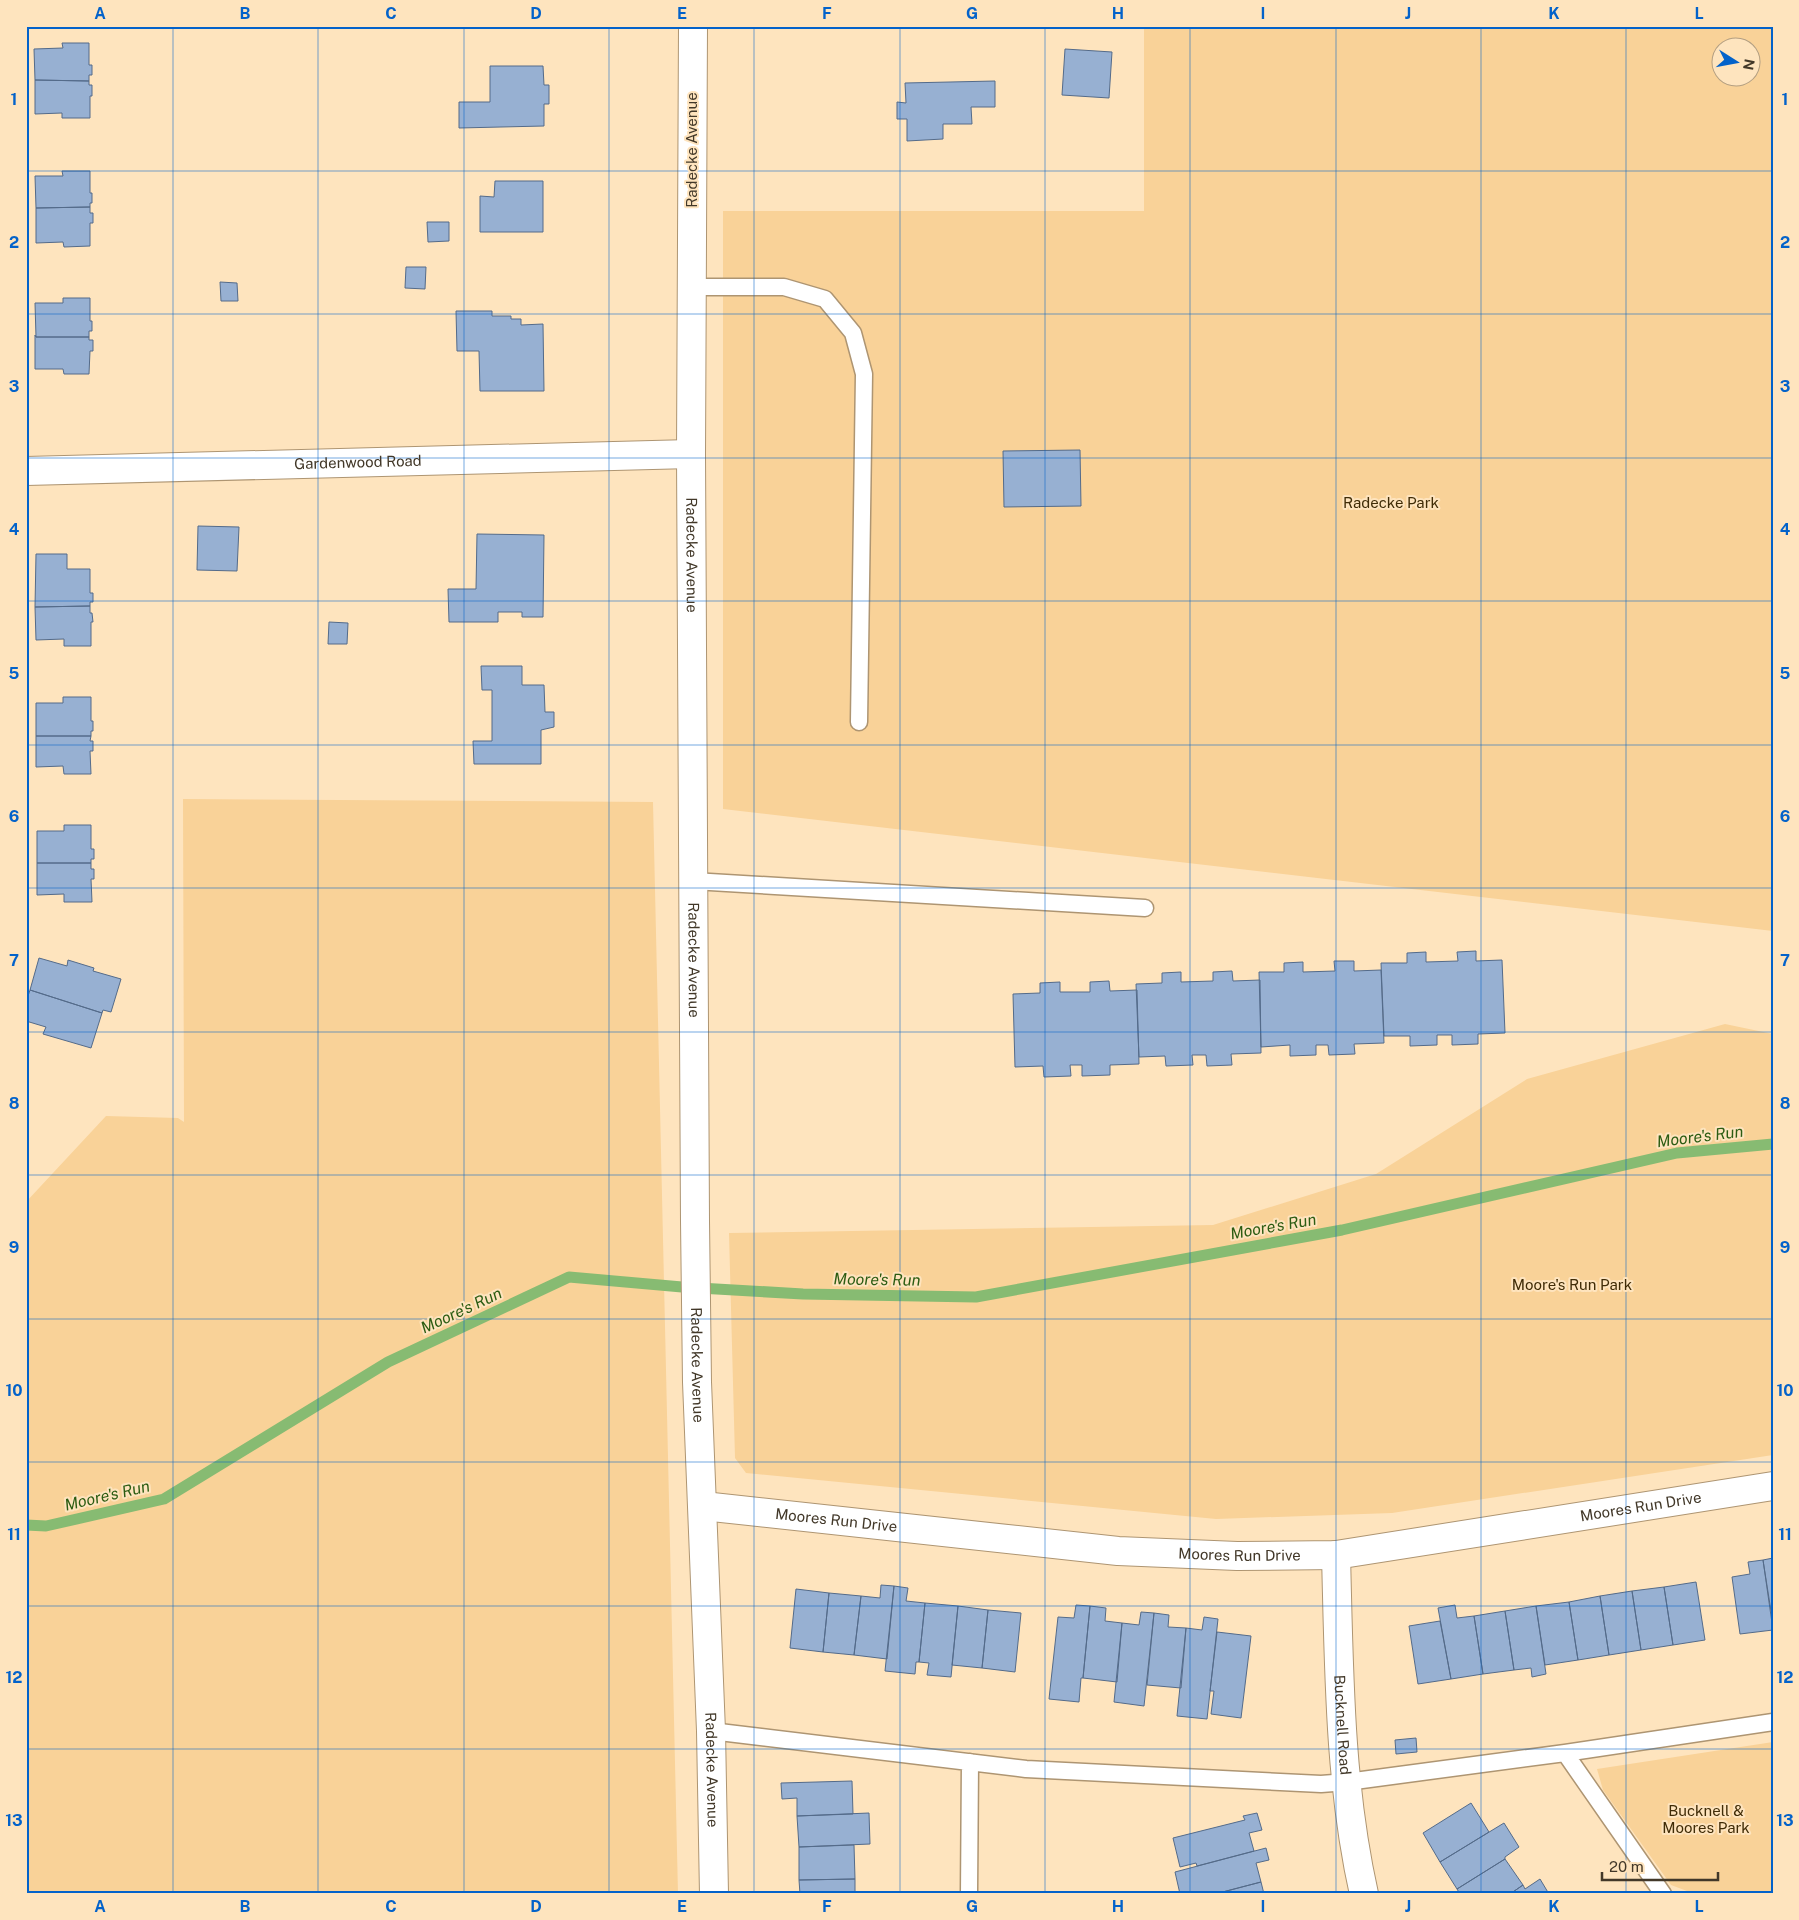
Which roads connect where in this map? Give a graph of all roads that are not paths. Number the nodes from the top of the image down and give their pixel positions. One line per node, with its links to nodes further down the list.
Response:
1 (692, 26): 2 (street, Radecke Avenue)
2 (692, 287): 3 (street, Radecke Avenue); 5 (lane)
3 (691, 454): 4 (street, Gardenwood Road); 6 (street, Radecke Avenue)
4 (26, 471)
5 (859, 722)
6 (693, 881): 7 (lane); 9 (street, Radecke Avenue)
7 (1145, 908)
8 (1773, 1486): 10 (street, Moores Run Drive)
9 (703, 1506): 10 (street, Moores Run Drive); 12 (street, Radecke Avenue)
10 (1336, 1555): 15 (street, Bucknell Road)
11 (1773, 1722): 13 (lane)
12 (711, 1731): 14 (lane); 16 (street, Radecke Avenue)
13 (1565, 1753): 15 (lane); 19 (lane)
14 (970, 1762): 15 (lane); 17 (lane)
15 (1347, 1782): 18 (street, Bucknell Road)
16 (714, 1894)
17 (969, 1894)
18 (1364, 1894)
19 (1663, 1894)

